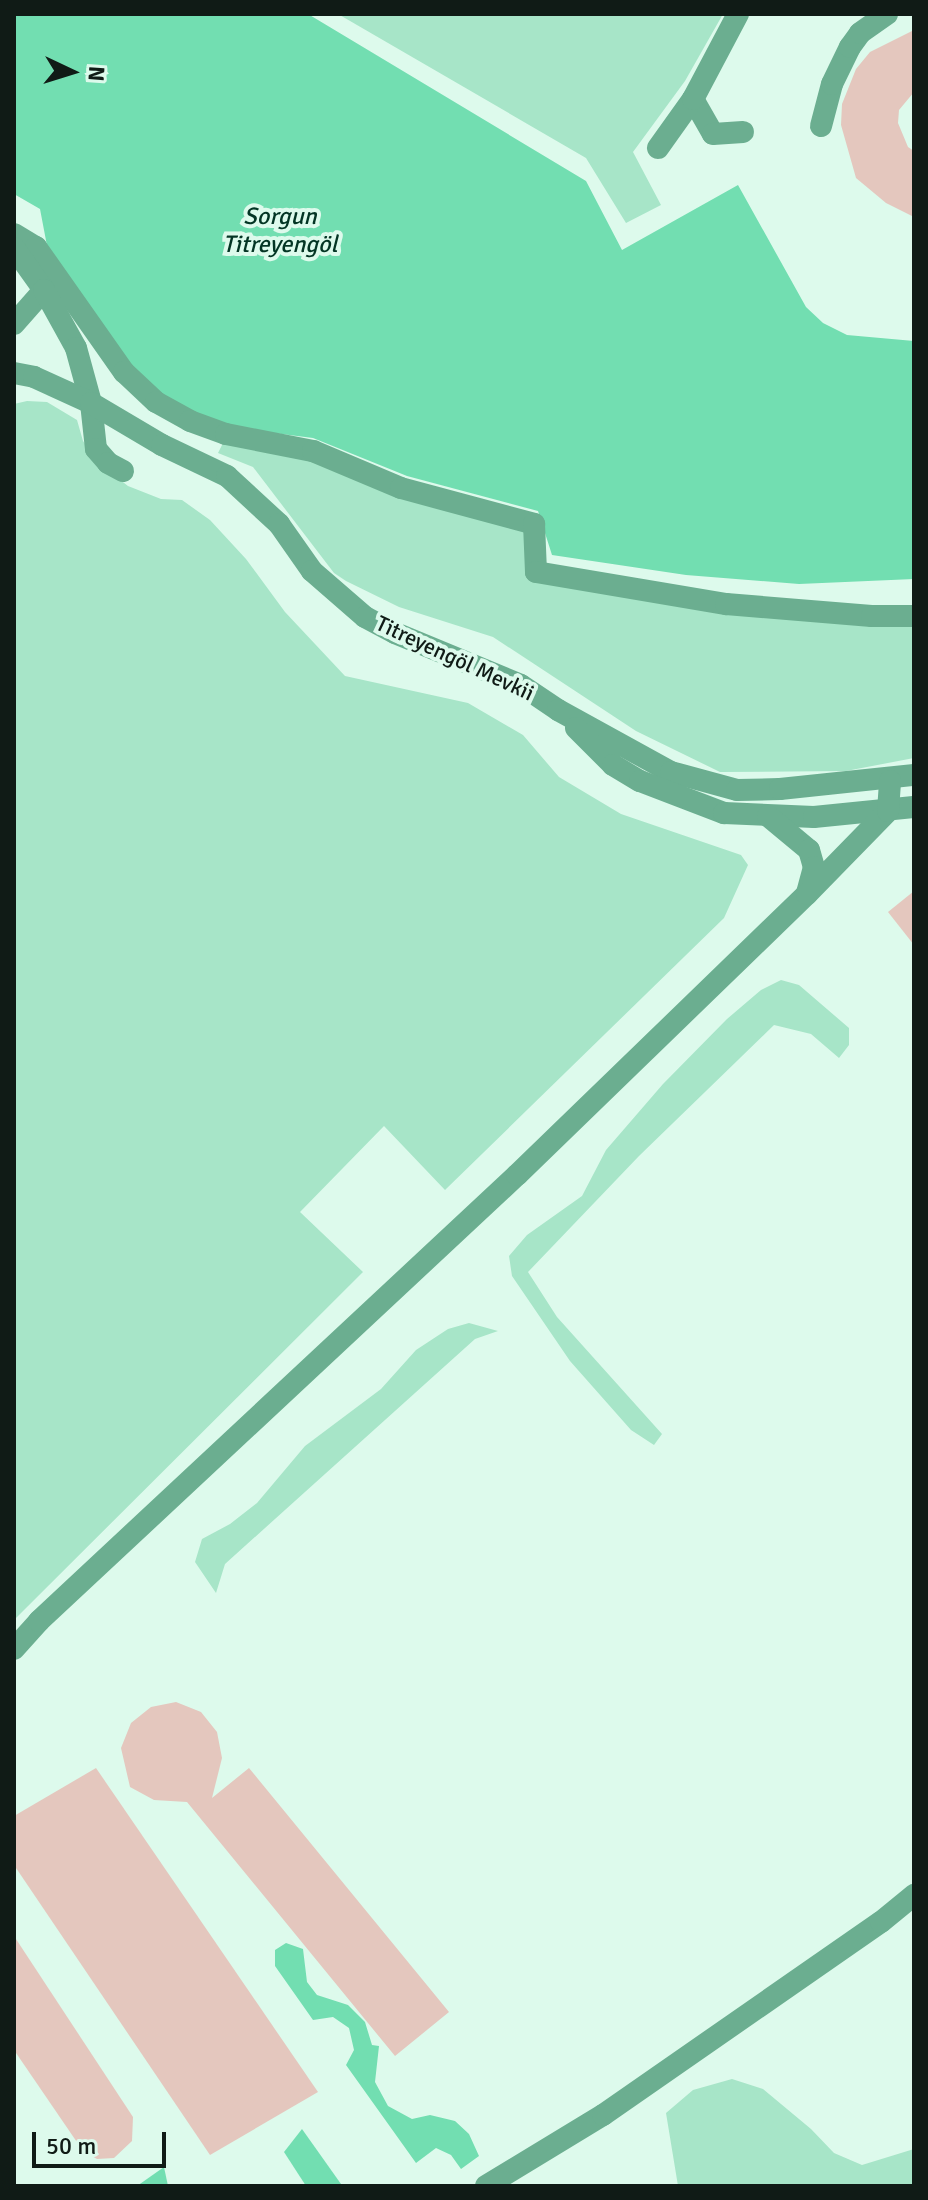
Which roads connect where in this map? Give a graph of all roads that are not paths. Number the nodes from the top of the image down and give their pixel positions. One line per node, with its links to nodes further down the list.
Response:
1 (738, 14): 3 (street)
2 (887, 14): 4 (street)
3 (693, 99): 5 (street); 6 (street)
4 (821, 126)
5 (743, 132)
6 (658, 148)
7 (14, 234): 14 (street)
8 (14, 248): 9 (street)
9 (44, 290): 10 (street); 12 (street)
10 (14, 324)
11 (15, 371): 12 (street, Titreyengöl Mevkii)
12 (91, 403): 13 (street); 15 (street, Titreyengöl Mevkii)
13 (123, 471)
14 (914, 616)
15 (558, 710): 17 (street, Titreyengöl Mevkii); 20 (street, Titreyengöl Mevkii)
16 (914, 775): 17 (street, Titreyengöl Mevkii)
17 (890, 781): 19 (street)
18 (914, 807): 19 (street, Titreyengöl Mevkii)
19 (888, 811): 20 (street, Titreyengöl Mevkii); 21 (street)
20 (768, 816): 21 (street)
21 (807, 894): 22 (street)
22 (14, 1649)
23 (914, 1895): 24 (street)
24 (486, 2186)

